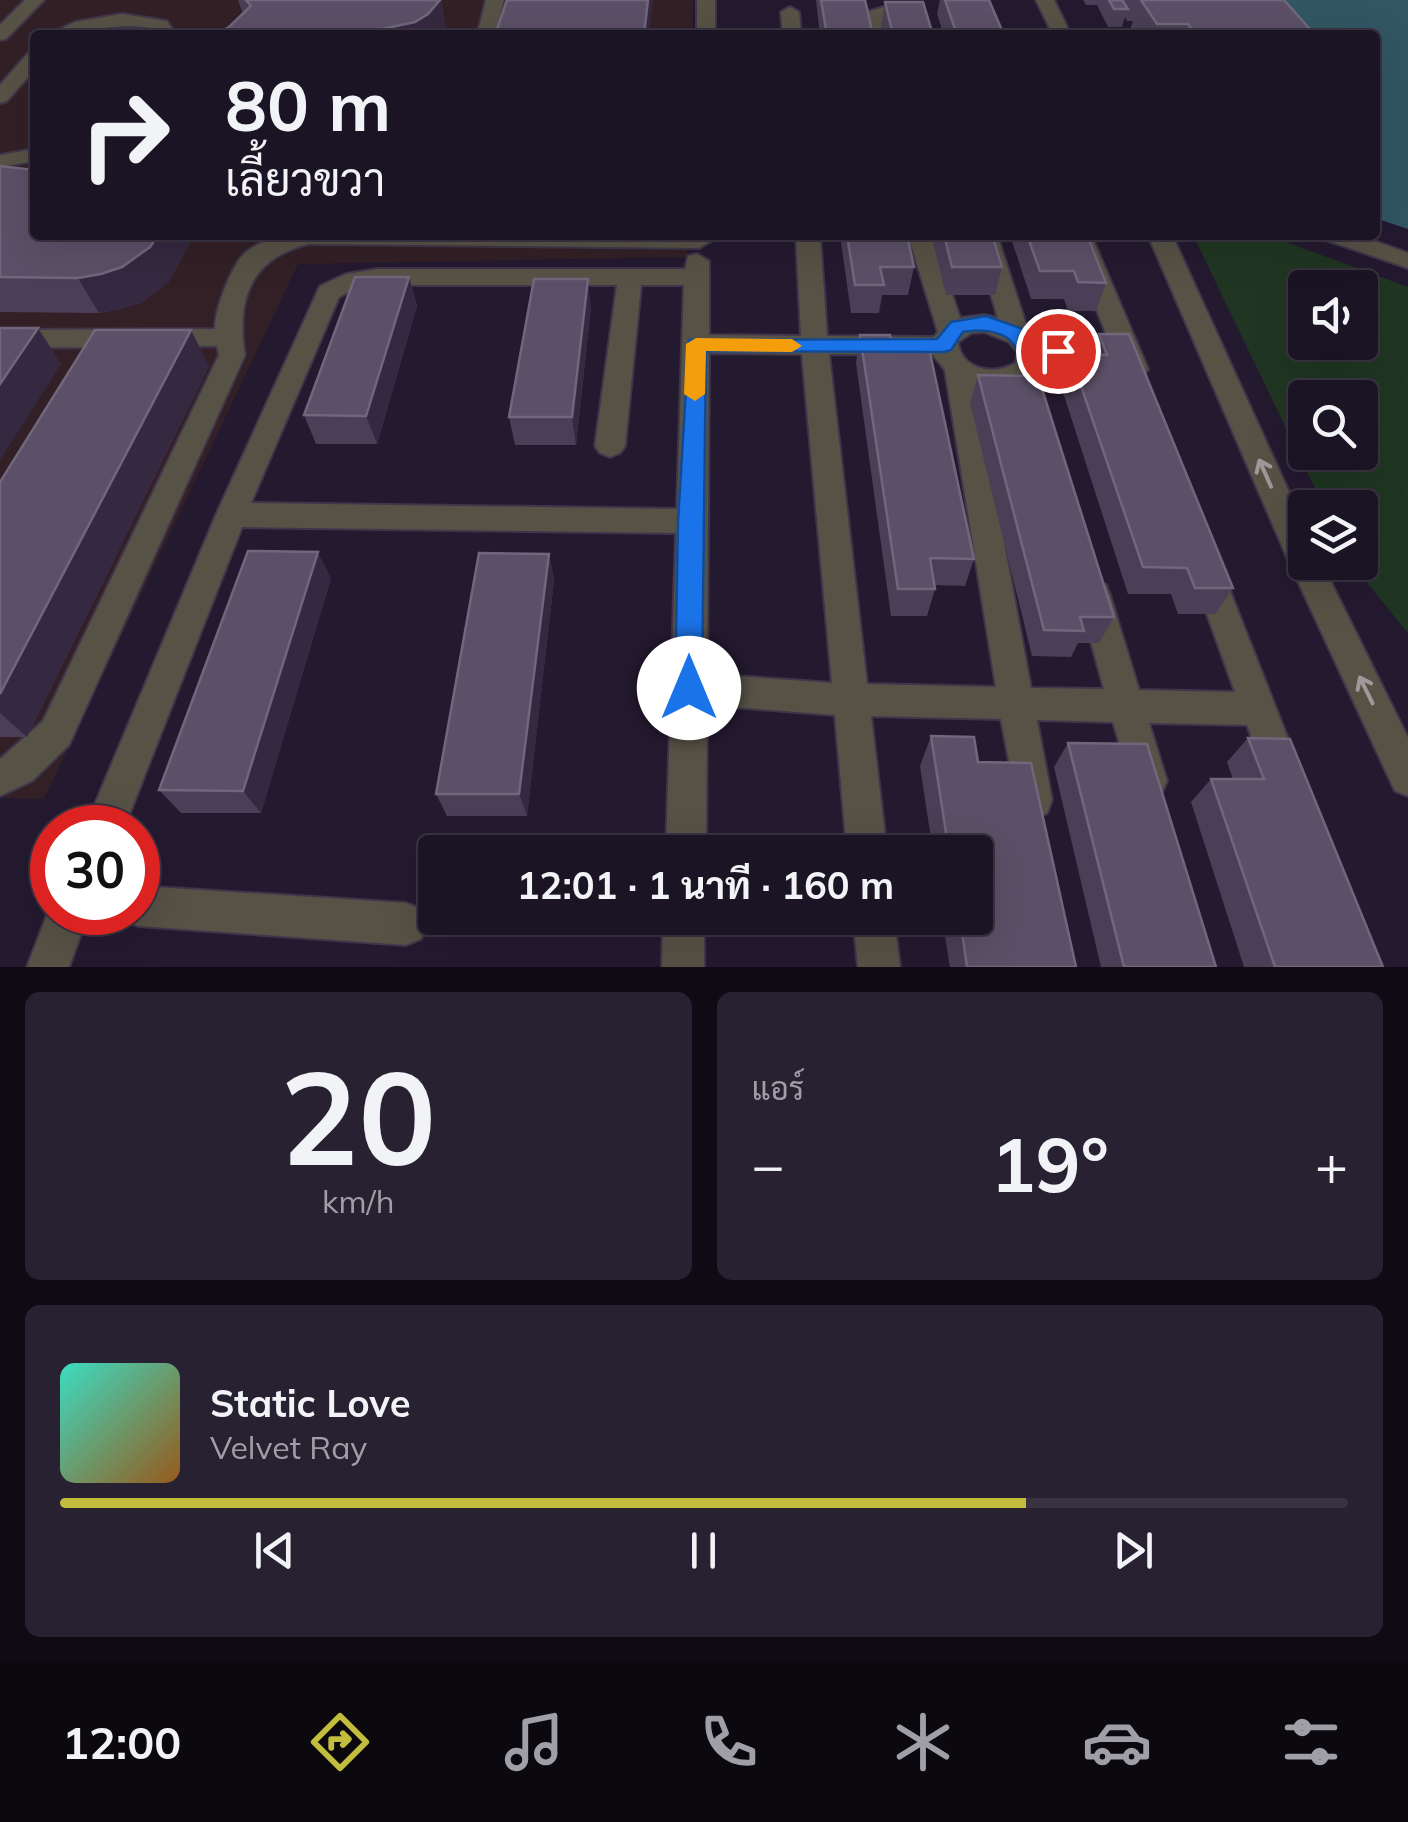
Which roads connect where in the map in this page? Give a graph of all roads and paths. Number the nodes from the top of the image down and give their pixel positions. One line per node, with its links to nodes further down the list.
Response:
1 (35, 0): 14 (street)
2 (495, 0): 8 (street)
3 (706, 0): 9 (street)
4 (1045, 0): 13 (street)
5 (790, 12): 10 (street)
6 (69, 30): 7 (street)
7 (164, 30)
8 (487, 30)
9 (706, 30)
10 (792, 30)
11 (876, 30): 12 (street)
12 (922, 30)
13 (1060, 30)
14 (0, 35)
15 (9, 70): 16 (street)
16 (0, 98)
17 (30, 156): 18 (street)
18 (0, 161)
19 (294, 240): 30 (street)
20 (699, 240): 29 (street)
21 (808, 240): 34 (street)
22 (921, 240): 35 (street)
23 (987, 240): 37 (street)
24 (1081, 240): 36 (street)
25 (1162, 240): 44 (street, one-way to 25)
26 (1348, 240): 27 (street)
27 (1408, 262)
28 (630, 276): 29 (street); 41 (street); 42 (street)
29 (696, 277): 33 (street)
30 (230, 337): 32 (street); 53 (street)
31 (0, 338): 32 (street)
32 (104, 338): 38 (street)
33 (696, 344): 34 (street); 43 (street)
34 (815, 346): 35 (street); 49 (street)
35 (951, 348): 37 (street); 37 (street); 50 (street)
36 (1127, 350): 37 (street); 40 (street)
37 (1025, 351): 39 (street)
38 (85, 370)
39 (1038, 404)
40 (1146, 404)
41 (610, 446)
42 (231, 515): 43 (street); 56 (street)
43 (690, 521): 48 (street)
44 (1288, 524)
45 (1192, 530): 52 (street)
46 (1082, 555): 51 (street)
47 (1314, 580): 54 (street, one-way to 47)
48 (689, 688): 49 (street); 59 (street)
49 (851, 700): 50 (street); 60 (street)
50 (1012, 701): 51 (street); 58 (street)
51 (1126, 706): 52 (street); 57 (street)
52 (1258, 709): 55 (street)
53 (0, 778)
54 (1408, 778)
55 (1293, 801)
56 (113, 805)
57 (1158, 818)
58 (1040, 834)
59 (686, 835)
60 (865, 835)
61 (160, 907): 62 (street)
62 (406, 924)
63 (61, 935): 66 (street)
64 (684, 935): 67 (street)
65 (876, 935): 68 (street)
66 (48, 967)
67 (684, 967)
68 (879, 967)

